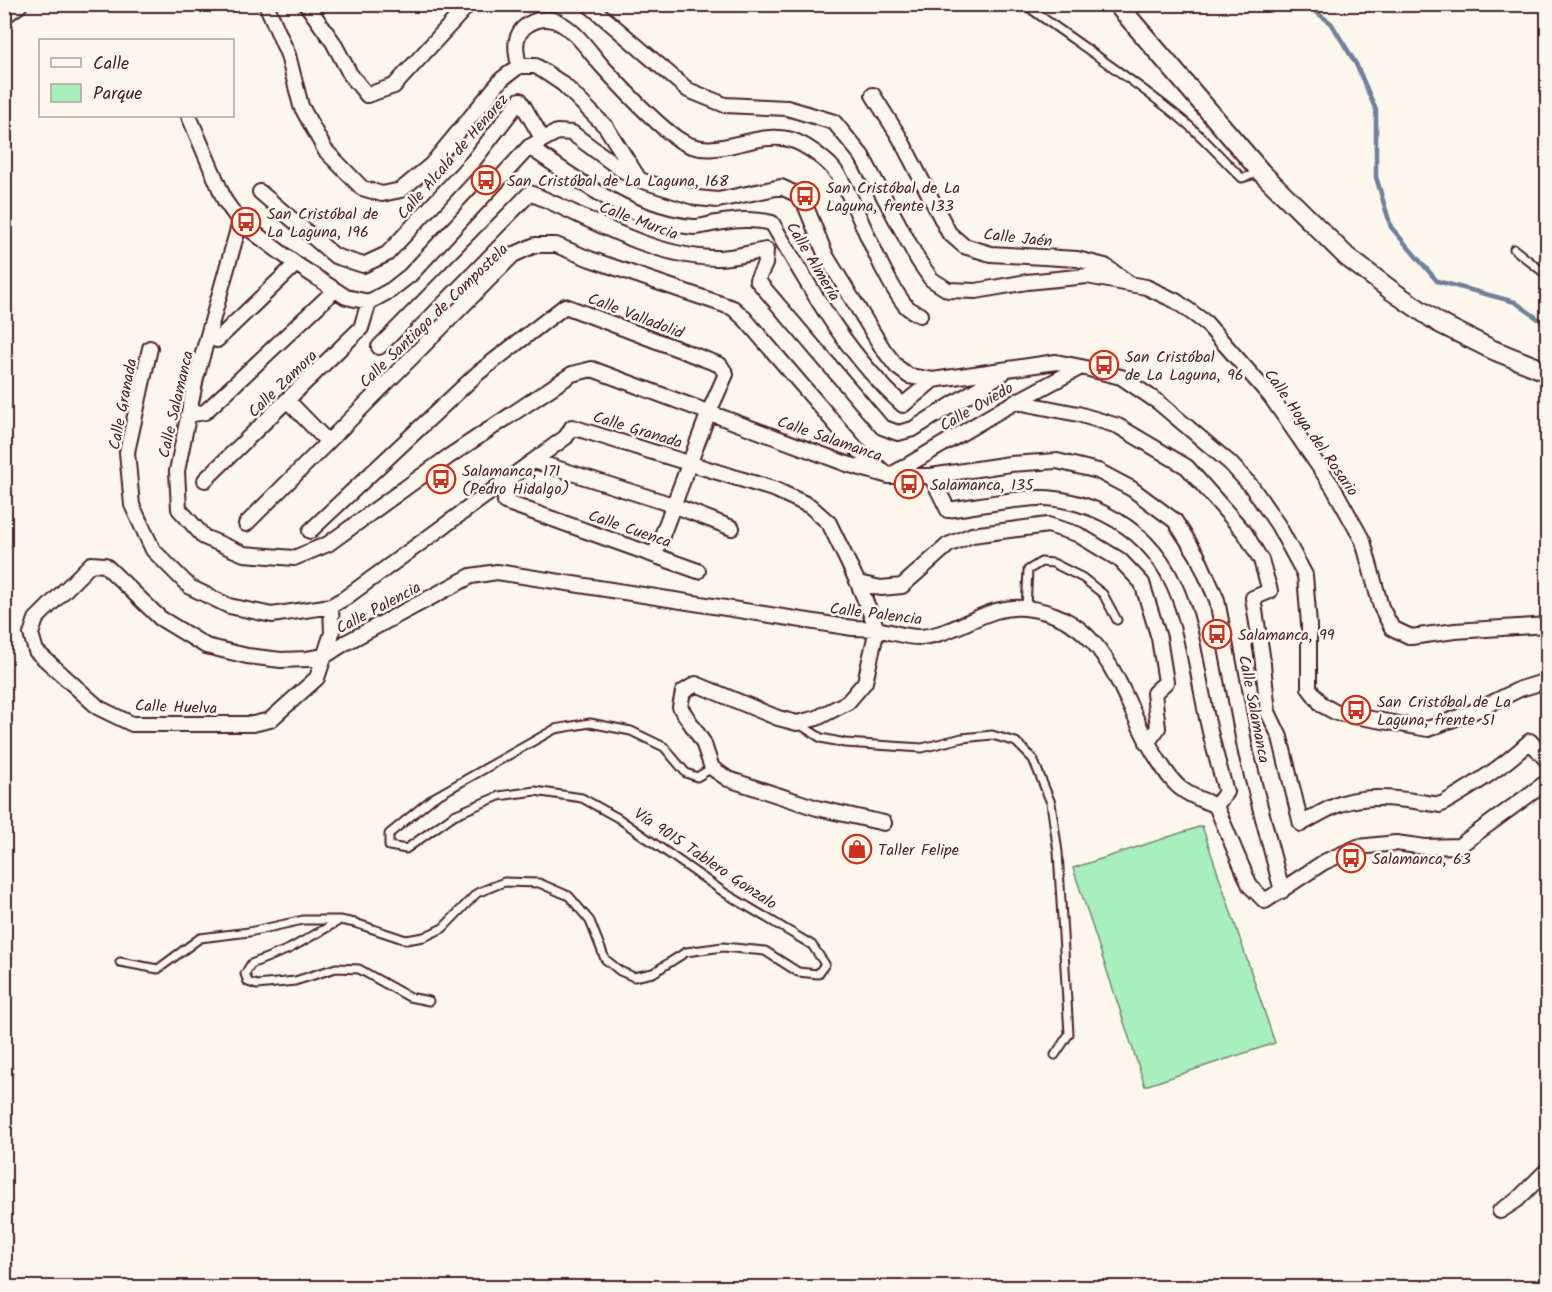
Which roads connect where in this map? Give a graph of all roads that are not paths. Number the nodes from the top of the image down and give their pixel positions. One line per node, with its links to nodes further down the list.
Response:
1 (18, 4): 8 (street)
2 (266, 4): 9 (street)
3 (306, 4): 4 (street)
4 (469, 4)
5 (588, 4): 21 (street, Calle Hoya del Rosario)
6 (1024, 4): 14 (lane)
7 (1117, 4): 14 (street)
8 (4, 14)
9 (519, 66): 15 (street); 24 (street)
10 (873, 95): 21 (street, Calle Jaén)
11 (189, 117): 17 (street)
12 (542, 138): 13 (street); 15 (street); 16 (street, Calle Alcalá de Henarez)
13 (529, 147): 23 (street); 31 (street, Calle Almería)
14 (1261, 172): 30 (street)
15 (640, 180): 31 (street)
16 (260, 192)
17 (240, 222): 19 (street); 25 (street, Calle Salamanca)
18 (1514, 249): 20 (lane)
19 (296, 264): 22 (street); 25 (street)
20 (1548, 276)
21 (1130, 284): 53 (street, Calle Hoya del Rosario)
22 (335, 290): 23 (street); 35 (street)
23 (369, 302): 32 (street, Calle Zamora)
24 (920, 315)
25 (209, 337): 35 (street, Calle Salamanca)
26 (379, 347): 29 (street, Calle Murcia)
27 (150, 348): 50 (street, Calle Granada)
28 (1081, 366): 29 (street); 33 (street, Calle Oviedo); 56 (street)
29 (1009, 369): 31 (street)
30 (1547, 373)
31 (933, 380)
32 (288, 401): 36 (street); 42 (street, Calle Zamora)
33 (1017, 402): 39 (street, Calle Oviedo); 59 (street)
34 (709, 412): 35 (street, Calle Salamanca); 38 (street, Calle Valladolid); 39 (street, Calle Salamanca); 46 (street, Calle Valladolid)
35 (188, 415)
36 (328, 442): 39 (street, Calle Santiago de Compostela); 44 (street, Calle Santiago de Compostela)
37 (534, 461): 38 (street, Calle Granada); 41 (street, Calle Granada); 43 (street)
38 (690, 462): 43 (street, Calle Valladolid); 49 (street, Calle Granada)
39 (889, 476): 40 (street, Calle Salamanca)
40 (931, 476): 62 (street); 64 (street, Calle Salamanca)
41 (508, 478): 47 (street, Calle Cuenca); 50 (street, Calle Granada)
42 (205, 480)
43 (673, 505): 45 (street); 47 (street, Calle Valladolid)
44 (246, 524)
45 (732, 528)
46 (310, 531)
47 (655, 554): 48 (street, Calle Cuenca)
48 (698, 571)
49 (858, 583): 54 (street, Calle Granada); 58 (street)
50 (331, 606): 55 (street)
51 (1026, 608): 52 (lane); 54 (street, Calle Palencia); 58 (street, Calle Palencia)
52 (1116, 620)
53 (1548, 625)
54 (877, 629): 55 (street, Calle Palencia); 57 (street)
55 (325, 656): 55 (street, Calle Huelva)
56 (1548, 684)
57 (797, 723): 60 (street); 68 (lane)
58 (1147, 742): 62 (street, Calle Palencia)
59 (1548, 762)
60 (712, 768): 63 (street); 65 (lane, Vía 9015 Tablero Gonzalo)
61 (1548, 781): 64 (street)
62 (1216, 806): 64 (street)
63 (884, 823)
64 (1282, 891)
65 (340, 920): 66 (lane, Vía 9015 Tablero Gonzalo); 67 (lane)
66 (120, 962)
67 (429, 1001)
68 (1055, 1055)
69 (1548, 1169): 70 (street)
70 (1500, 1211)

